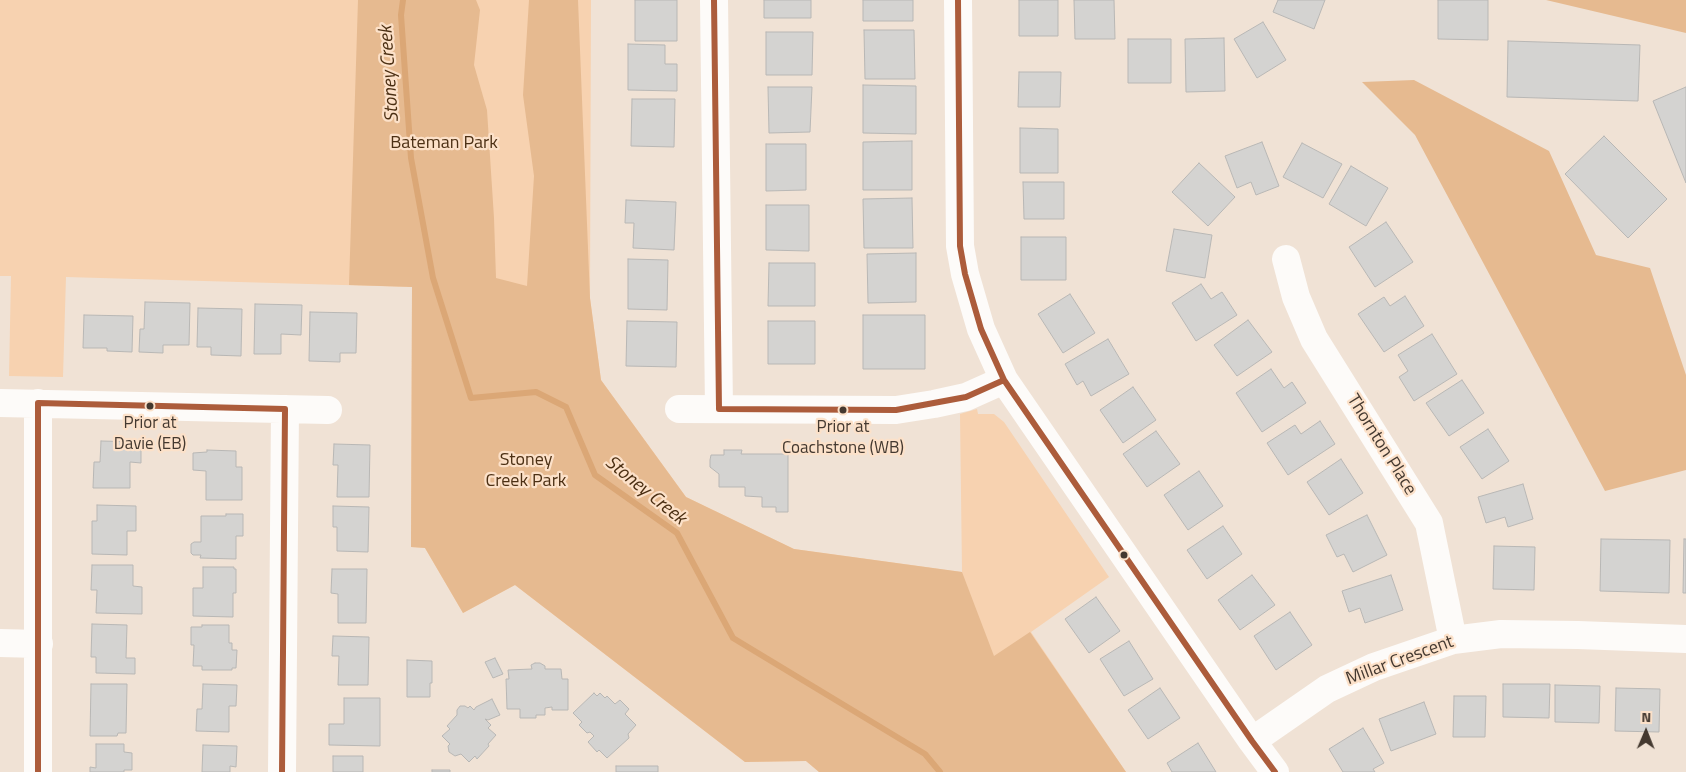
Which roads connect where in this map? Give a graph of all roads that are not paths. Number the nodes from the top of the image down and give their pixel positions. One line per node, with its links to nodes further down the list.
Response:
1 (714, 0): 9 (street)
2 (958, 0): 4 (street)
3 (1286, 258): 12 (street, Thornton Place)
4 (1004, 380): 9 (street); 15 (street)
5 (0, 402): 6 (street)
6 (38, 403): 7 (street); 14 (street)
7 (285, 408): 10 (street); 17 (street)
8 (679, 409): 9 (street)
9 (719, 409)
10 (328, 410)
11 (1686, 639): 12 (street, Millar Crescent)
12 (1453, 640): 15 (street, Millar Crescent)
13 (0, 643): 14 (street)
14 (38, 644): 16 (street)
15 (1252, 741): 18 (street)
16 (38, 772)
17 (282, 772)
18 (1275, 772)

